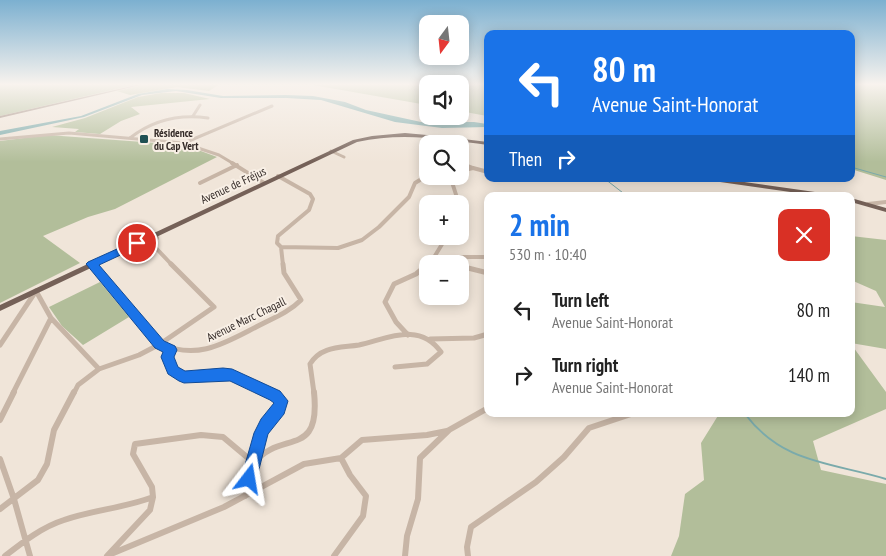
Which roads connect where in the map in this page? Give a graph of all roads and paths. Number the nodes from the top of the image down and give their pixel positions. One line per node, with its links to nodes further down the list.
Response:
1 (25, 111): 5 (main road)
2 (197, 111): 4 (street)
3 (260, 111): 9 (street)
4 (194, 116): 6 (street); 7 (street)
5 (0, 117)
6 (208, 118)
7 (130, 138): 8 (street); 9 (street)
8 (0, 139)
9 (183, 143): 13 (street)
10 (484, 143): 11 (main road, Avenue de Fréjus)
11 (331, 151): 12 (street); 18 (main road, Avenue de Fréjus)
12 (344, 157)
13 (237, 166): 21 (street); 22 (street)
14 (469, 166): 15 (street)
15 (473, 168): 16 (street); 17 (street)
16 (469, 169)
17 (484, 171)
18 (278, 176): 22 (main road, Avenue de Fréjus); 31 (street)
19 (419, 179): 31 (street)
20 (733, 182): 23 (main road)
21 (200, 183)
22 (264, 183): 28 (main road, Avenue de Fréjus)
23 (802, 192)
24 (855, 201): 26 (main road)
25 (886, 202): 26 (street)
26 (868, 204): 27 (main road)
27 (886, 210)
28 (155, 234): 29 (main road, Avenue de Fréjus); 30 (street)
29 (137, 243): 30 (street); 34 (main road, Avenue de Fréjus)
30 (153, 245): 44 (street)
31 (281, 247): 46 (street, Avenue Marc Chagall)
32 (469, 257): 33 (street)
33 (484, 257)
34 (92, 264): 38 (main road, Avenue de Fréjus); 44 (street)
35 (469, 268): 37 (street)
36 (419, 271): 41 (street)
37 (484, 272)
38 (36, 291): 39 (main road, Avenue de Fréjus); 40 (street); 45 (street)
39 (0, 308)
40 (51, 318): 48 (street); 51 (street)
41 (408, 335): 43 (street); 55 (street)
42 (484, 336): 43 (street)
43 (430, 340): 47 (street)
44 (160, 344): 46 (street); 48 (street)
45 (0, 345)
46 (170, 350): 55 (street)
47 (396, 367)
48 (99, 369): 59 (street)
49 (484, 410): 52 (street)
50 (622, 417): 67 (street)
51 (0, 420)
52 (449, 430): 53 (street); 66 (street)
53 (341, 458): 57 (street); 65 (street)
54 (0, 460): 56 (street)
55 (254, 463): 57 (street); 58 (street)
56 (1, 468): 59 (street)
57 (245, 496): 64 (street)
58 (153, 498): 61 (street); 64 (street)
59 (14, 499): 60 (street); 61 (street)
60 (0, 509)
61 (26, 540): 62 (street); 63 (street)
62 (5, 556)
63 (30, 556)
64 (108, 556)
65 (334, 556)
66 (405, 556)
67 (468, 556)

